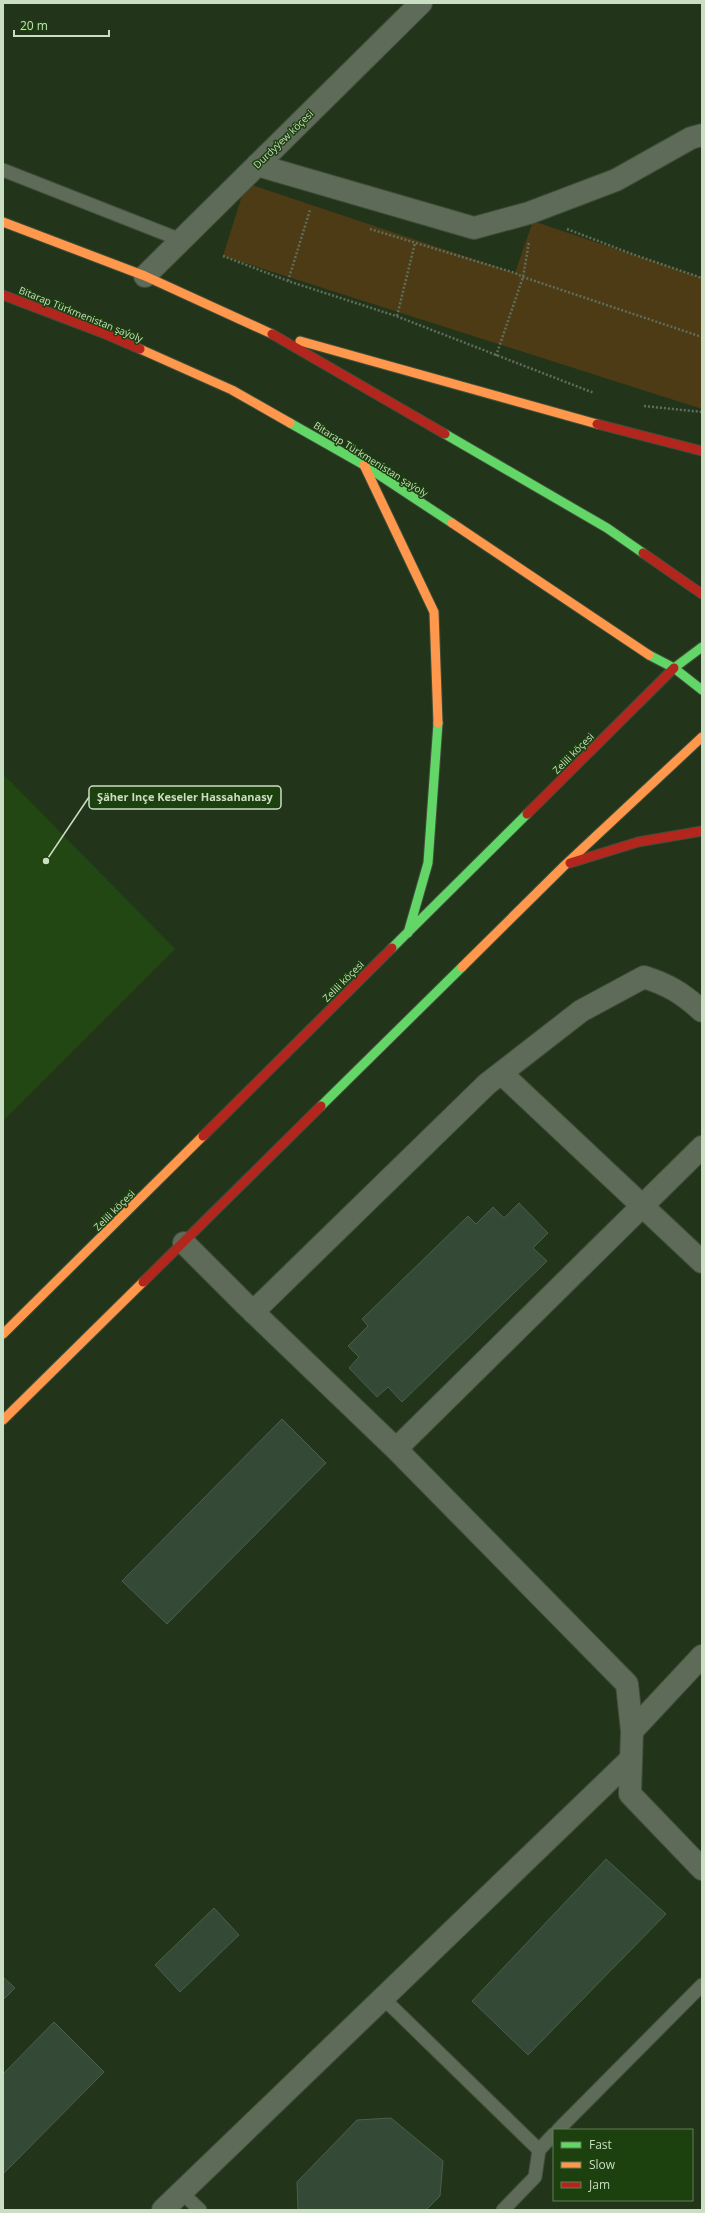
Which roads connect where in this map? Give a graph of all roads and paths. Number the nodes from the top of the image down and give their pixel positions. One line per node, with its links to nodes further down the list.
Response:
1 (421, 3): 3 (street, Durdyýew köçesi)
2 (702, 135): 3 (street)
3 (257, 165): 12 (street, Durdyýew köçesi)
4 (3, 170): 12 (lane)
5 (303, 207): 6 (path)
6 (310, 210): 7 (path); 18 (path)
7 (314, 212)
8 (3, 222): 15 (main road)
9 (363, 227): 13 (path)
10 (563, 228): 17 (path)
11 (530, 235): 16 (path)
12 (181, 240): 15 (street, Durdyýew köçesi)
13 (415, 243): 16 (path); 20 (path)
14 (223, 256): 18 (path)
15 (145, 276): 21 (main road)
16 (523, 277): 22 (path); 23 (path)
17 (702, 278)
18 (288, 282): 20 (path)
19 (3, 295): 28 (main road, Bitarap Türkmenistan şaýoly)
20 (396, 316): 23 (path)
21 (269, 332): 27 (main road); 29 (main road)
22 (702, 337)
23 (496, 356): 24 (path)
24 (599, 395)
25 (636, 405): 26 (path)
26 (702, 412)
27 (702, 451)
28 (364, 465): 31 (main road, Bitarap Türkmenistan şaýoly); 36 (main road)
29 (702, 594)
30 (702, 647): 31 (main road, Zelili köçesi)
31 (674, 668): 32 (main road, Bitarap Türkmenistan şaýoly); 36 (main road, Zelili köçesi)
32 (702, 690)
33 (702, 738): 35 (main road)
34 (702, 831): 35 (main road)
35 (565, 865): 41 (main road)
36 (408, 933): 44 (main road, Zelili köçesi)
37 (702, 1011): 38 (street)
38 (501, 1073): 40 (street); 43 (street)
39 (702, 1147): 40 (street)
40 (642, 1206): 42 (street); 46 (street)
41 (184, 1243): 43 (street); 45 (main road)
42 (702, 1262)
43 (253, 1312): 46 (street)
44 (3, 1334)
45 (3, 1420)
46 (396, 1449): 48 (street)
47 (702, 1656): 48 (street)
48 (632, 1731): 49 (street)
49 (631, 1759): 50 (street); 52 (street)
50 (702, 1869)
51 (702, 1984): 53 (lane)
52 (383, 1998): 55 (lane); 56 (street)
53 (559, 2129)
54 (553, 2135): 55 (lane)
55 (539, 2150): 59 (lane)
56 (181, 2192): 57 (street); 58 (lane)
57 (163, 2210)
58 (200, 2210)
59 (503, 2210)

